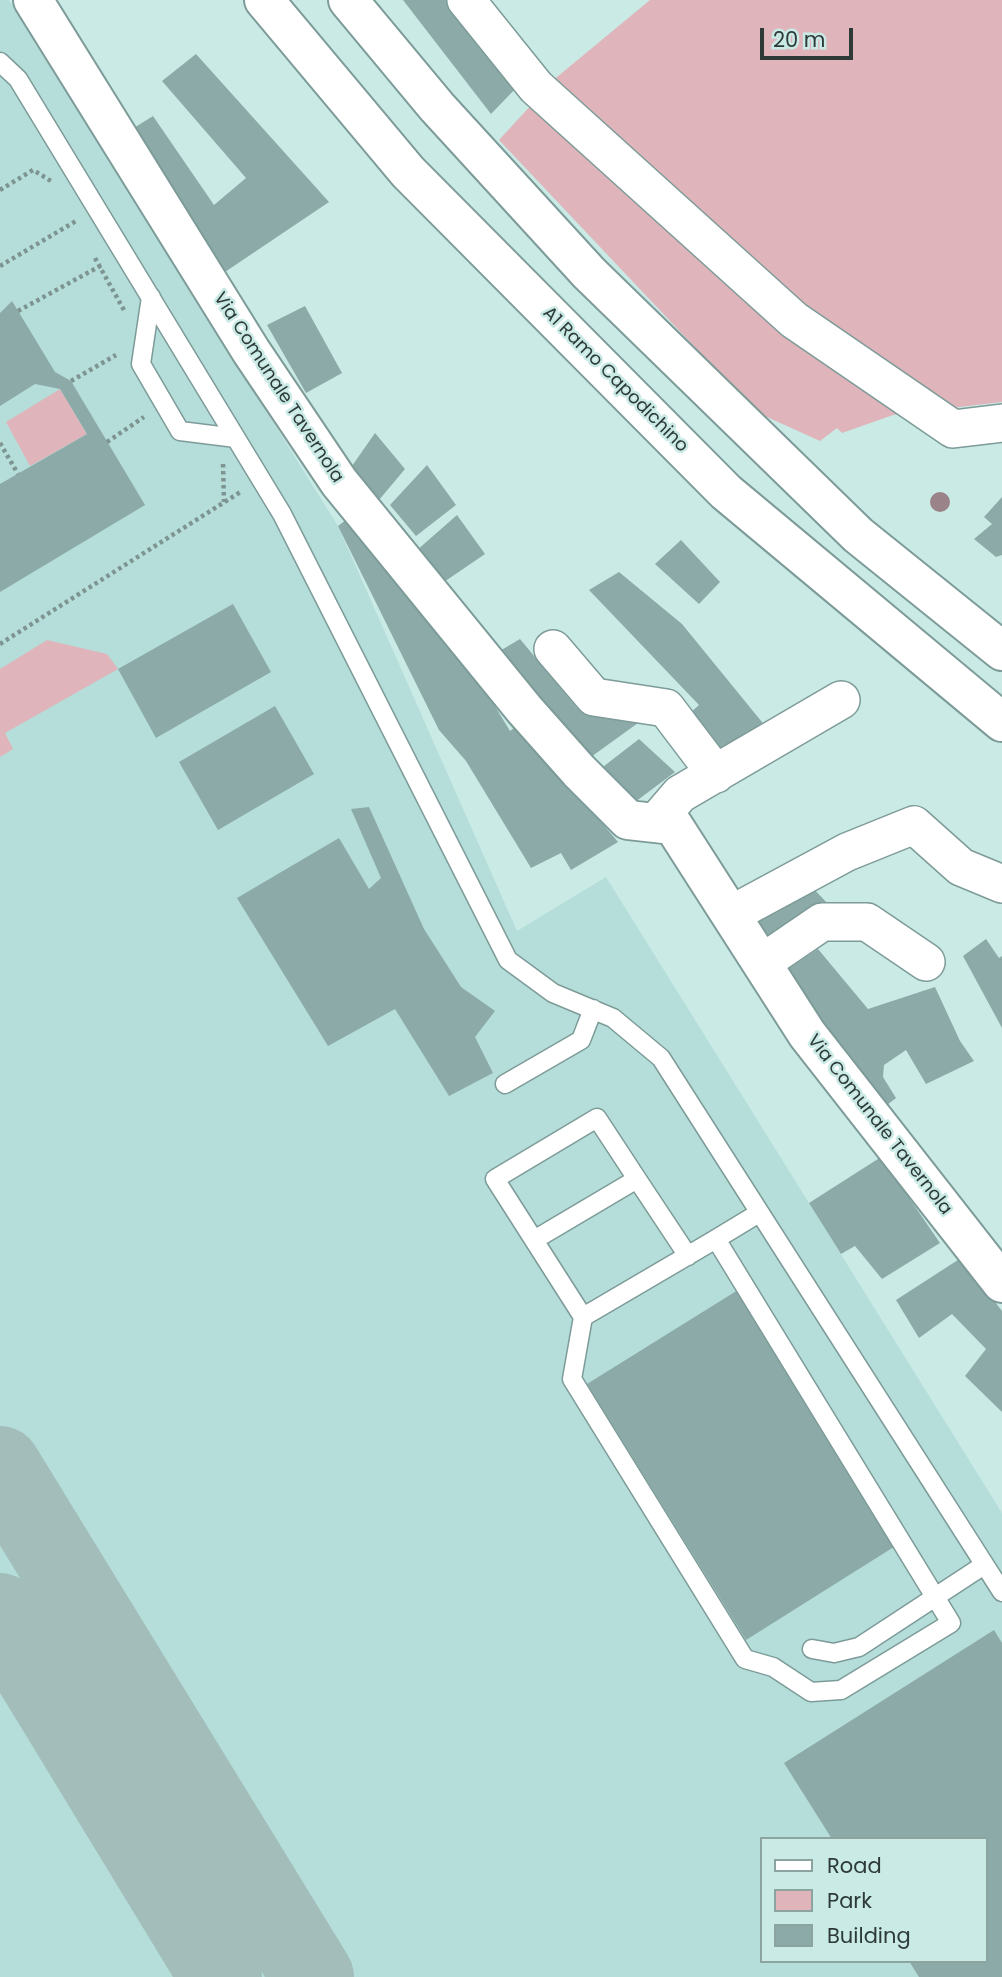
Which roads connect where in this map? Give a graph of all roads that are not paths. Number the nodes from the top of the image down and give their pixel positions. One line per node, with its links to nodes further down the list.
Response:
1 (33, 0): 14 (main road, Via Comunale Tavernola)
2 (264, 0): 12 (main road, A1 Ramo Capodichino)
3 (348, 0): 10 (main road)
4 (466, 0): 7 (street)
5 (0, 62): 6 (lane)
6 (151, 297): 8 (lane); 8 (lane)
7 (1000, 433)
8 (236, 438): 19 (lane)
9 (553, 649): 13 (street)
10 (1002, 651)
11 (841, 700): 13 (street)
12 (1002, 722)
13 (716, 774): 14 (street)
14 (656, 822): 16 (main road, Via Comunale Tavernola)
15 (1002, 884): 16 (street)
16 (732, 914): 18 (main road, Via Comunale Tavernola)
17 (926, 962): 18 (street)
18 (762, 963): 26 (main road, Via Comunale Tavernola)
19 (593, 1009): 20 (lane); 22 (lane)
20 (505, 1084)
21 (637, 1179): 24 (lane); 24 (lane); 25 (lane)
22 (759, 1213): 23 (lane); 28 (lane)
23 (716, 1239): 25 (lane); 30 (lane)
24 (534, 1240): 27 (lane)
25 (688, 1256): 27 (lane)
26 (1002, 1283)
27 (583, 1317): 30 (lane)
28 (984, 1564): 29 (lane); 30 (lane)
29 (1002, 1592)
30 (936, 1597): 31 (lane)
31 (813, 1649)

